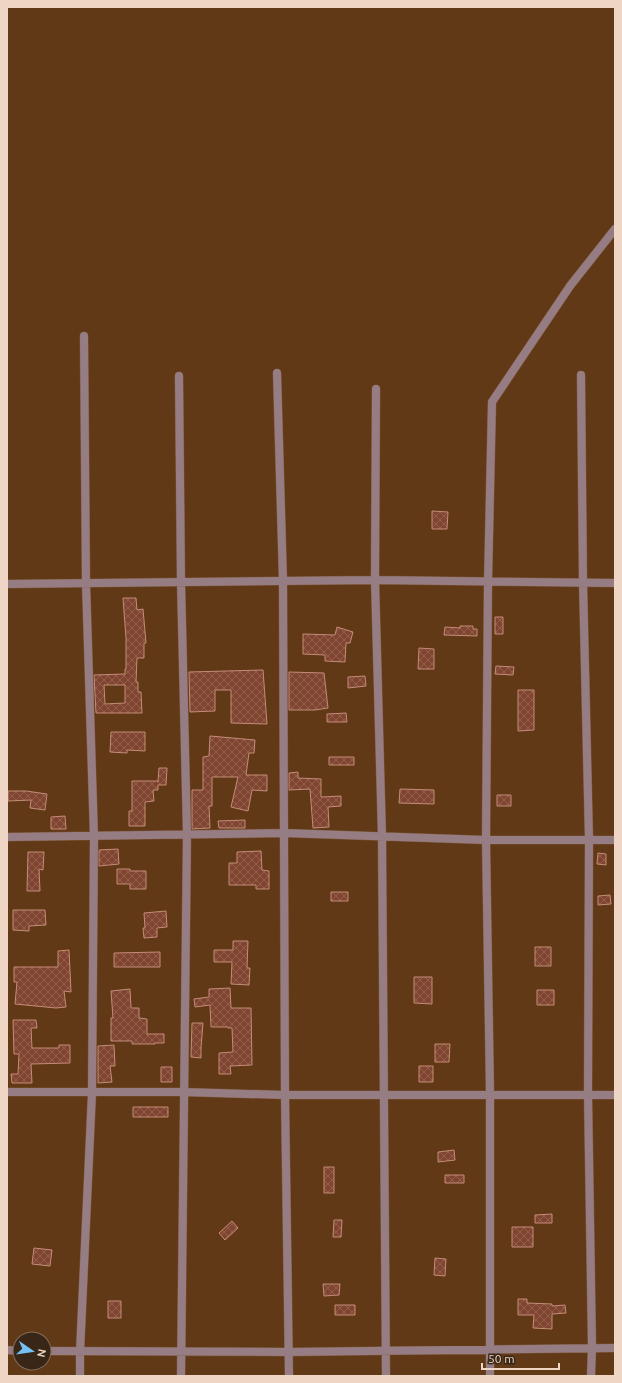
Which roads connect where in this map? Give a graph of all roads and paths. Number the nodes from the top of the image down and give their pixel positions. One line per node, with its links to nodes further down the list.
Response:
1 (615, 229): 10 (street)
2 (84, 336): 12 (street)
3 (277, 373): 8 (street)
4 (581, 375): 11 (street)
5 (179, 376): 9 (street)
6 (376, 389): 7 (street)
7 (375, 580): 8 (street); 10 (street); 18 (street)
8 (283, 581): 9 (street); 15 (street)
9 (181, 582): 12 (street); 16 (street)
10 (488, 582): 11 (street); 20 (street)
11 (583, 582): 13 (street); 21 (street)
12 (86, 583): 14 (street); 17 (street)
13 (615, 583)
14 (7, 584)
15 (284, 833): 16 (street); 18 (street); 28 (street)
16 (187, 834): 17 (street); 24 (street)
17 (94, 837): 19 (street); 25 (street)
18 (382, 837): 20 (street); 29 (street)
19 (7, 838)
20 (486, 840): 21 (street); 26 (street)
21 (589, 840): 22 (street); 27 (street)
22 (615, 840)
23 (7, 1092): 25 (street)
24 (183, 1092): 25 (street); 28 (street); 33 (street)
25 (92, 1093): 37 (street)
26 (490, 1094): 27 (street); 29 (street); 35 (street)
27 (588, 1094): 30 (street); 31 (street)
28 (285, 1095): 29 (street); 38 (street)
29 (384, 1095): 34 (street)
30 (615, 1095)
31 (592, 1347): 32 (street); 35 (street); 44 (street)
32 (615, 1348)
33 (181, 1350): 37 (street); 38 (street); 40 (street)
34 (387, 1350): 35 (street); 38 (street); 42 (street)
35 (491, 1350): 43 (street)
36 (52, 1351): 37 (street)
37 (80, 1352): 39 (street)
38 (289, 1352): 41 (street)
39 (80, 1376)
40 (181, 1376)
41 (289, 1376)
42 (386, 1376)
43 (490, 1376)
44 (591, 1376)

